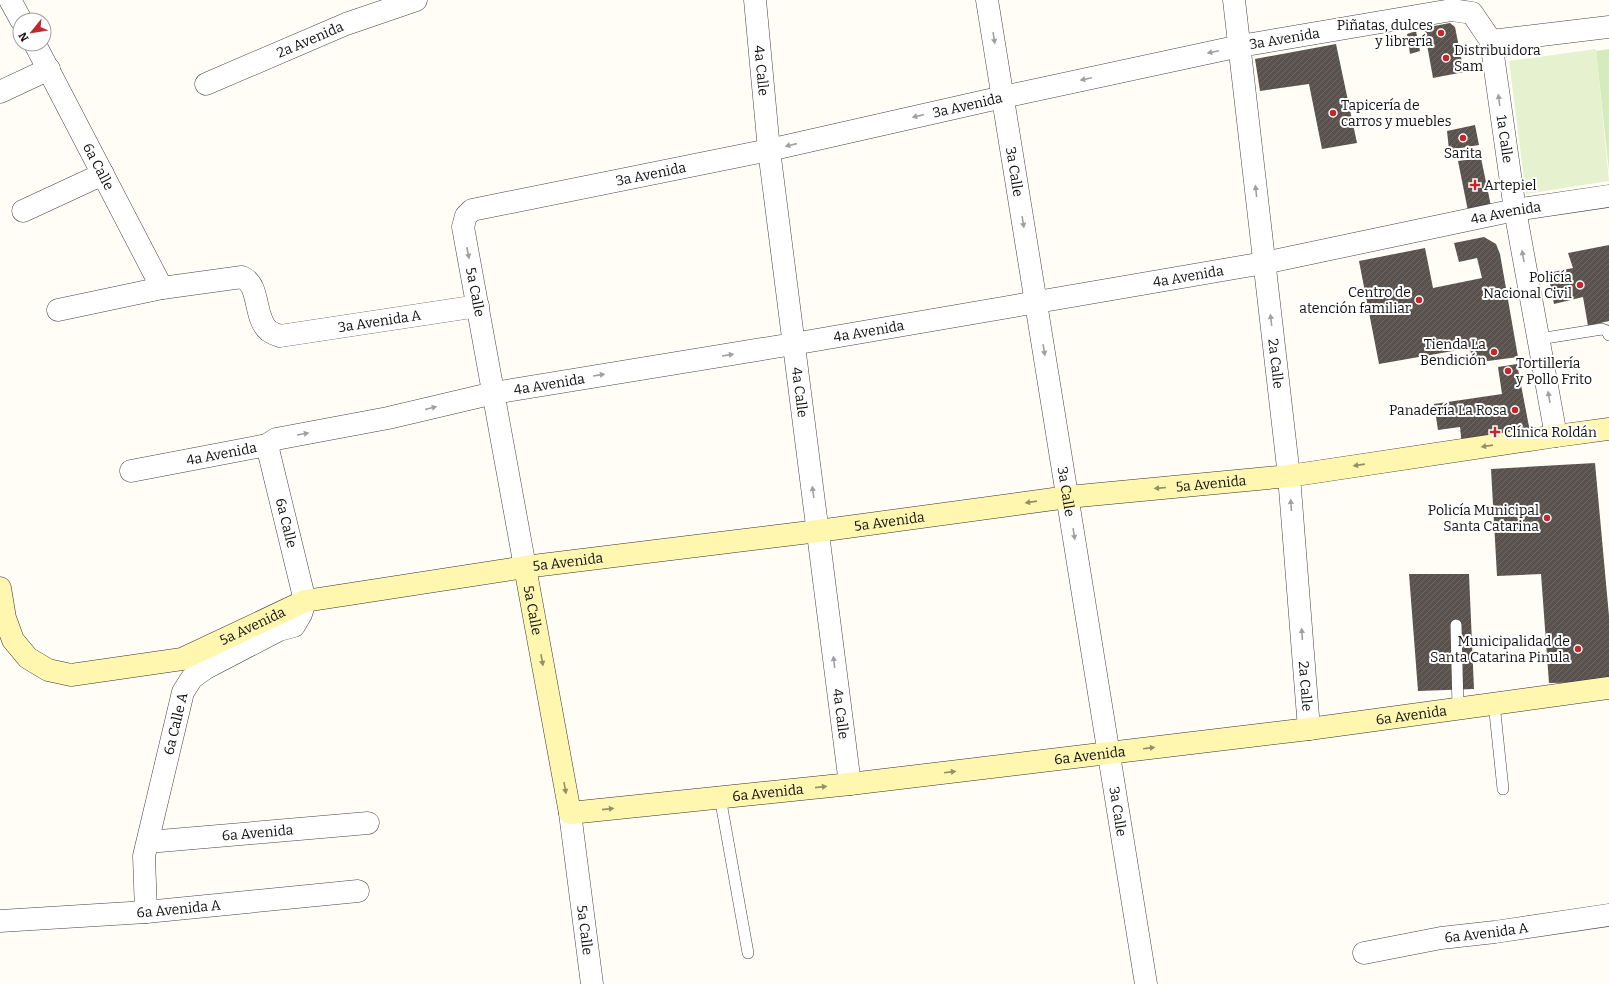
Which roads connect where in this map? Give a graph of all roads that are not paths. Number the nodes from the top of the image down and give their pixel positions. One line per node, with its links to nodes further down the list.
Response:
1 (10, 0): 6 (street)
2 (416, 0): 13 (street, 2a Avenida)
3 (756, 0): 16 (street, 4a Calle)
4 (988, 0): 15 (street, 3a Calle, one-way to 15)
5 (1234, 0): 10 (street, 2a Calle)
6 (17, 12)
7 (1472, 13): 9 (street, 1a Calle); 10 (street, 3a Avenida)
8 (1609, 27): 9 (street)
9 (1491, 41): 19 (street, 1a Calle, one-way to 9)
10 (1240, 46): 15 (street, 3a Avenida, one-way to 15); 22 (street, 2a Calle, one-way to 10)
11 (39, 52): 12 (street, 6a Calle)
12 (49, 69): 14 (street); 17 (street, 6a Calle)
13 (206, 84)
14 (0, 92)
15 (1003, 97): 16 (street, 3a Avenida, one-way to 16); 24 (street, 3a Calle, one-way to 24)
16 (769, 150): 21 (street, 3a Avenida); 29 (street, 4a Calle)
17 (103, 174): 20 (street); 23 (street, 6a Calle)
18 (1609, 196): 19 (street, 4a Avenida)
19 (1515, 210): 22 (street, 4a Avenida); 28 (street, 1a Calle, one-way to 19)
20 (23, 211)
21 (466, 216): 25 (street, 5a Calle, one-way to 25)
22 (1264, 263): 24 (street, 4a Avenida); 35 (street, 2a Calle, one-way to 22)
23 (162, 288): 25 (street, 3a Avenida A); 26 (street)
24 (1037, 303): 29 (street, 4a Avenida); 36 (street, 3a Calle, one-way to 36)
25 (478, 306): 30 (street, 5a Calle)
26 (58, 310)
27 (1609, 335): 28 (lane)
28 (1538, 339): 32 (street, 1a Calle, one-way to 28)
29 (793, 344): 30 (street, 4a Avenida, one-way to 29); 37 (street, 4a Calle, one-way to 29)
30 (494, 392): 33 (street, 4a Avenida, one-way to 30); 38 (street, 5a Calle)
31 (1609, 429): 32 (street, 5a Avenida)
32 (1556, 436): 35 (street, 5a Avenida, one-way to 35)
33 (267, 445): 34 (street, 4a Avenida); 40 (street, 6a Calle)
34 (131, 471)
35 (1289, 476): 36 (street, 5a Avenida, one-way to 36); 45 (street, 2a Calle, one-way to 35)
36 (1068, 496): 37 (street, 5a Avenida, one-way to 37); 46 (street, 3a Calle, one-way to 46)
37 (818, 531): 38 (street, 5a Avenida); 47 (street, 4a Calle, one-way to 37)
38 (525, 567): 40 (street, 5a Avenida); 50 (street, 5a Calle, one-way to 50)
39 (0, 588): 40 (street, 5a Avenida)
40 (305, 601): 52 (street, 6a Calle A)
41 (1456, 625): 44 (lane)
42 (1609, 688): 43 (street, 6a Avenida)
43 (1494, 703): 44 (street, 6a Avenida); 48 (lane)
44 (1458, 708): 45 (street, 6a Avenida)
45 (1309, 729): 46 (street, 6a Avenida, one-way to 45)
46 (1109, 753): 47 (street, 6a Avenida, one-way to 46); 60 (street, 3a Calle)
47 (850, 784): 49 (street, 6a Avenida, one-way to 47)
48 (1503, 789)
49 (720, 797): 50 (street, 6a Avenida, one-way to 49); 57 (lane)
50 (570, 813): 59 (street, 5a Calle)
51 (368, 823): 52 (street, 6a Avenida)
52 (148, 842): 54 (street, 6a Calle A)
53 (358, 891): 54 (street, 6a Avenida A)
54 (146, 912): 56 (street, 6a Avenida A)
55 (1609, 915): 58 (street, 6a Avenida A)
56 (0, 921)
57 (748, 953)
58 (1364, 953)
59 (592, 984)
60 (1146, 984)

